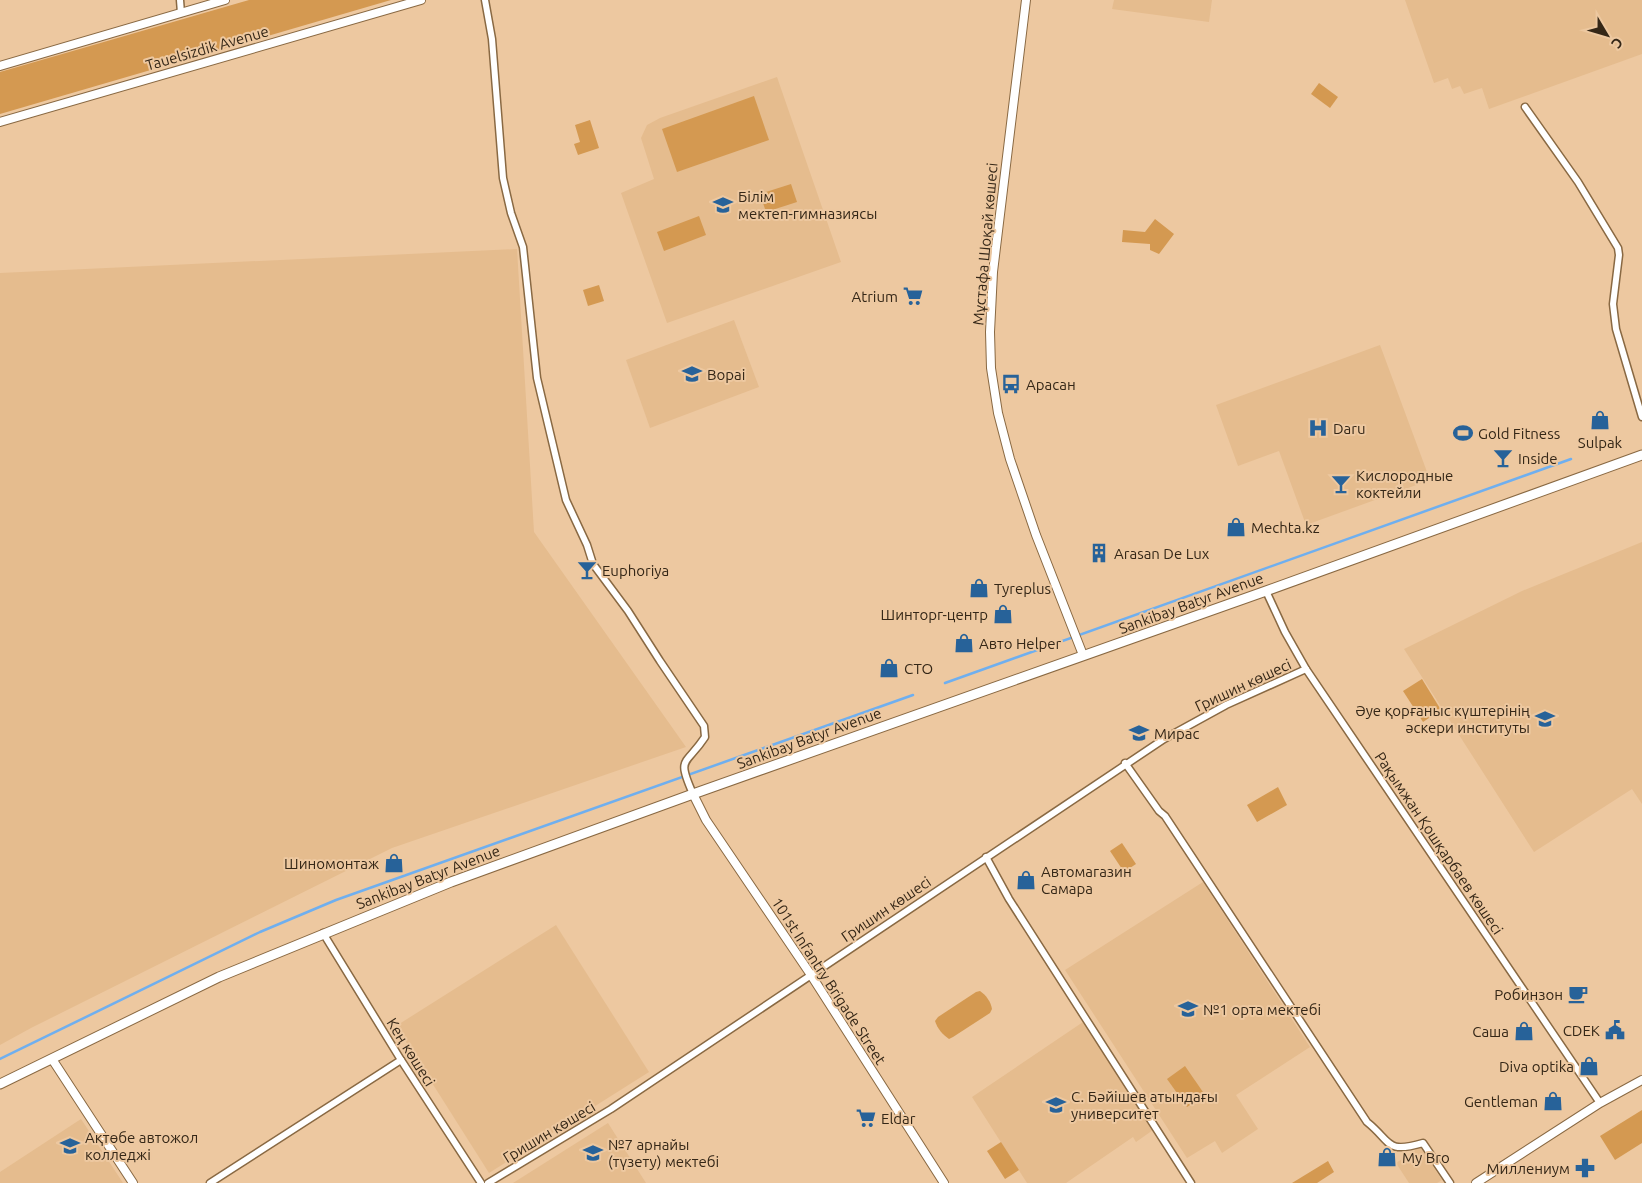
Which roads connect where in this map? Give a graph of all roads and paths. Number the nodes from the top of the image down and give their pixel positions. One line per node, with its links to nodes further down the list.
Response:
1 (180, 0): 6 (street)
2 (225, 0): 6 (street)
3 (421, 0): 9 (street, Tauelsizdik Avenue)
4 (485, 0): 16 (street)
5 (1026, 0): 13 (street, Мұстафа Шоқай көшесі)
6 (181, 13): 7 (street)
7 (0, 66)
8 (1525, 107): 10 (street)
9 (0, 122)
10 (1642, 417)
11 (1642, 455): 12 (main road, Sankibay Batyr Avenue)
12 (1266, 591): 13 (main road, Sankibay Batyr Avenue); 14 (street, Рақымжан Қошқарбаев көшесі)
13 (1083, 655): 16 (main road, Sankibay Batyr Avenue)
14 (1306, 669): 15 (street, Гришин көшесі); 24 (street, Рақымжан Қошқарбаев көшесі)
15 (1125, 763): 17 (street, Гришин көшесі); 31 (street)
16 (693, 794): 18 (main road, Sankibay Batyr Avenue); 19 (street, 101st Infantry Brigade Street)
17 (986, 857): 19 (street, Гришин көшесі); 30 (street)
18 (324, 933): 20 (main road, Sankibay Batyr Avenue); 21 (street, Кең көшесі)
19 (810, 975): 28 (street, Гришин көшесі); 29 (street, 101st Infantry Brigade Street)
20 (52, 1059): 23 (main road, Sankibay Batyr Avenue); 25 (street)
21 (401, 1060): 26 (street); 27 (street, Кең көшесі)
22 (1642, 1080): 24 (street)
23 (0, 1084)
24 (1600, 1103): 32 (street)
25 (133, 1183)
26 (210, 1183)
27 (481, 1183)
28 (488, 1183)
29 (944, 1183)
30 (1191, 1183)
31 (1450, 1183)
32 (1476, 1183)

